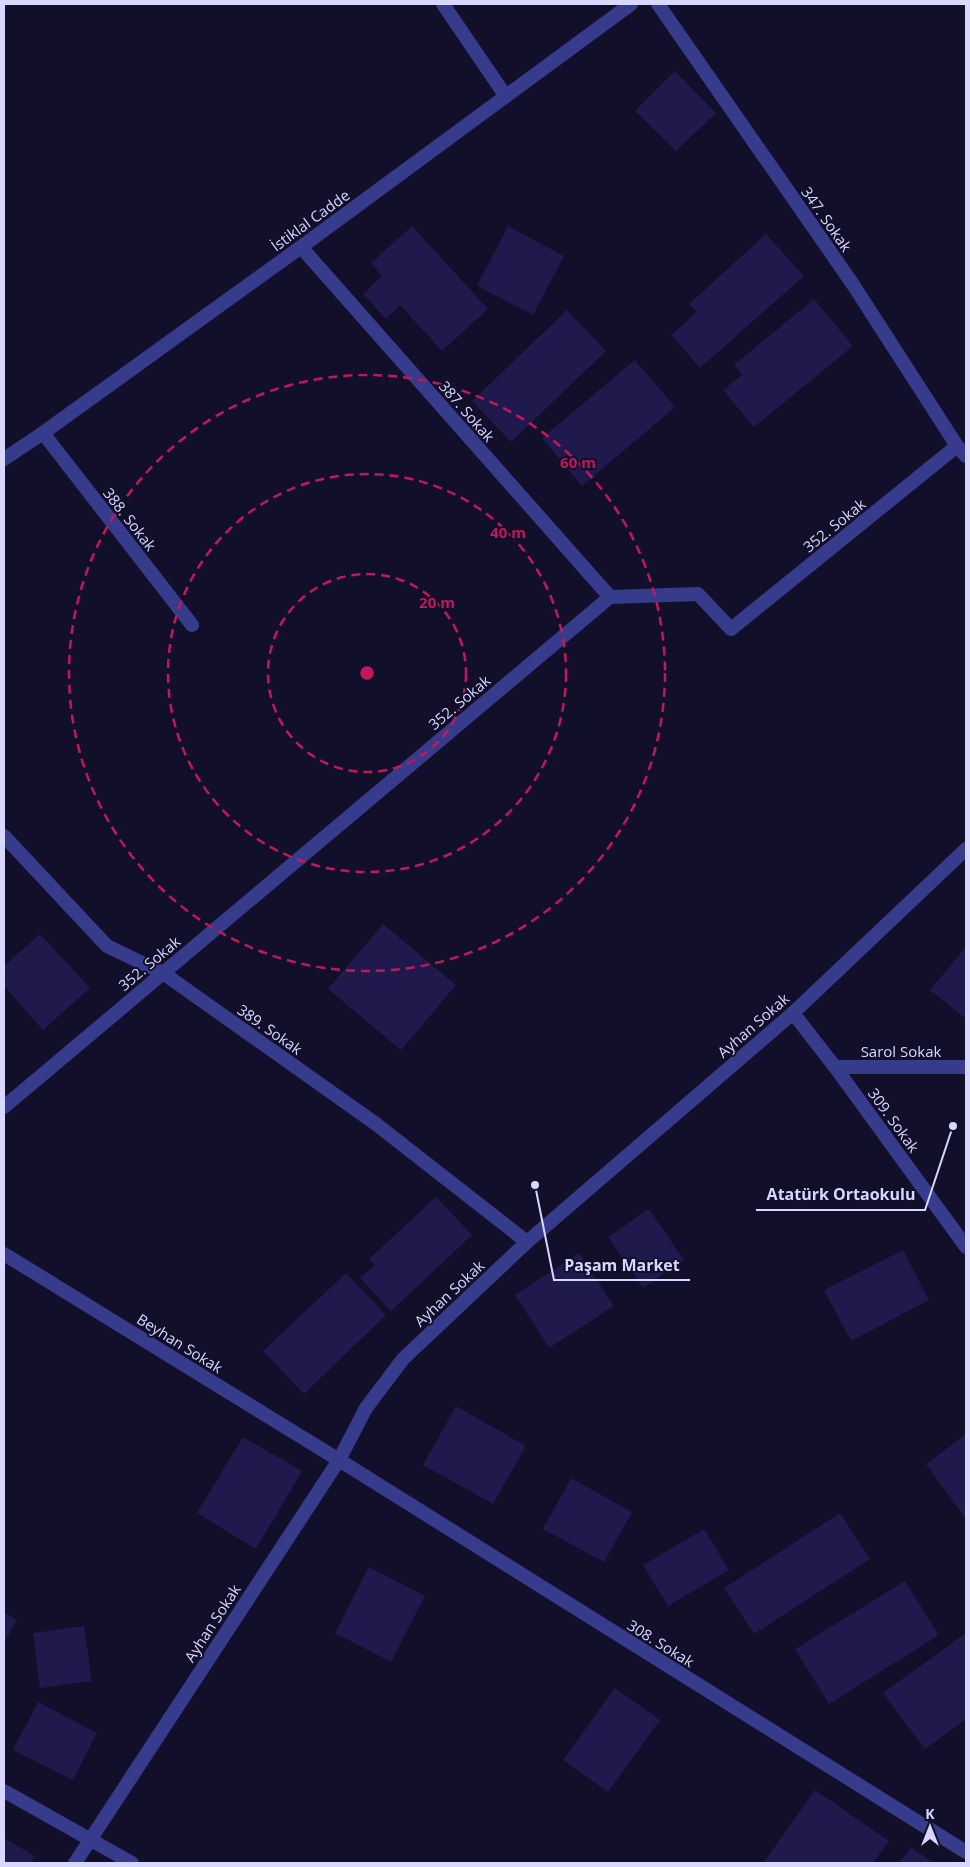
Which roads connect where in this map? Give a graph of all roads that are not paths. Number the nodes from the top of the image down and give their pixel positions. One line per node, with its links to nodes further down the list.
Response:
1 (443, 4): 4 (street)
2 (631, 4): 4 (street, İstiklal Cadde)
3 (658, 4): 7 (street, 347. Sokak)
4 (505, 95): 5 (street, İstiklal Cadde)
5 (301, 247): 6 (street, İstiklal Cadde); 9 (street, 387. Sokak)
6 (42, 433): 8 (street, İstiklal Cadde); 10 (street, 388. Sokak)
7 (961, 451): 9 (street, 352. Sokak)
8 (4, 457)
9 (610, 597): 13 (street, 352. Sokak)
10 (192, 625)
11 (4, 836): 13 (street, 389. Sokak)
12 (966, 849): 14 (street, Ayhan Sokak)
13 (163, 973): 17 (street, 352. Sokak); 18 (street, 389. Sokak)
14 (793, 1013): 15 (street, 309. Sokak); 18 (street, Ayhan Sokak)
15 (835, 1067): 16 (street, Sarol Sokak); 19 (street, 309. Sokak)
16 (966, 1067)
17 (4, 1107)
18 (527, 1242): 21 (street, Ayhan Sokak)
19 (966, 1247)
20 (4, 1254): 21 (street, Beyhan Sokak)
21 (339, 1460): 23 (street, Ayhan Sokak); 24 (street, 308. Sokak)
22 (4, 1791): 23 (street)
23 (91, 1839): 25 (street, Ayhan Sokak); 26 (street)
24 (966, 1852)
25 (75, 1863)
26 (132, 1863)

